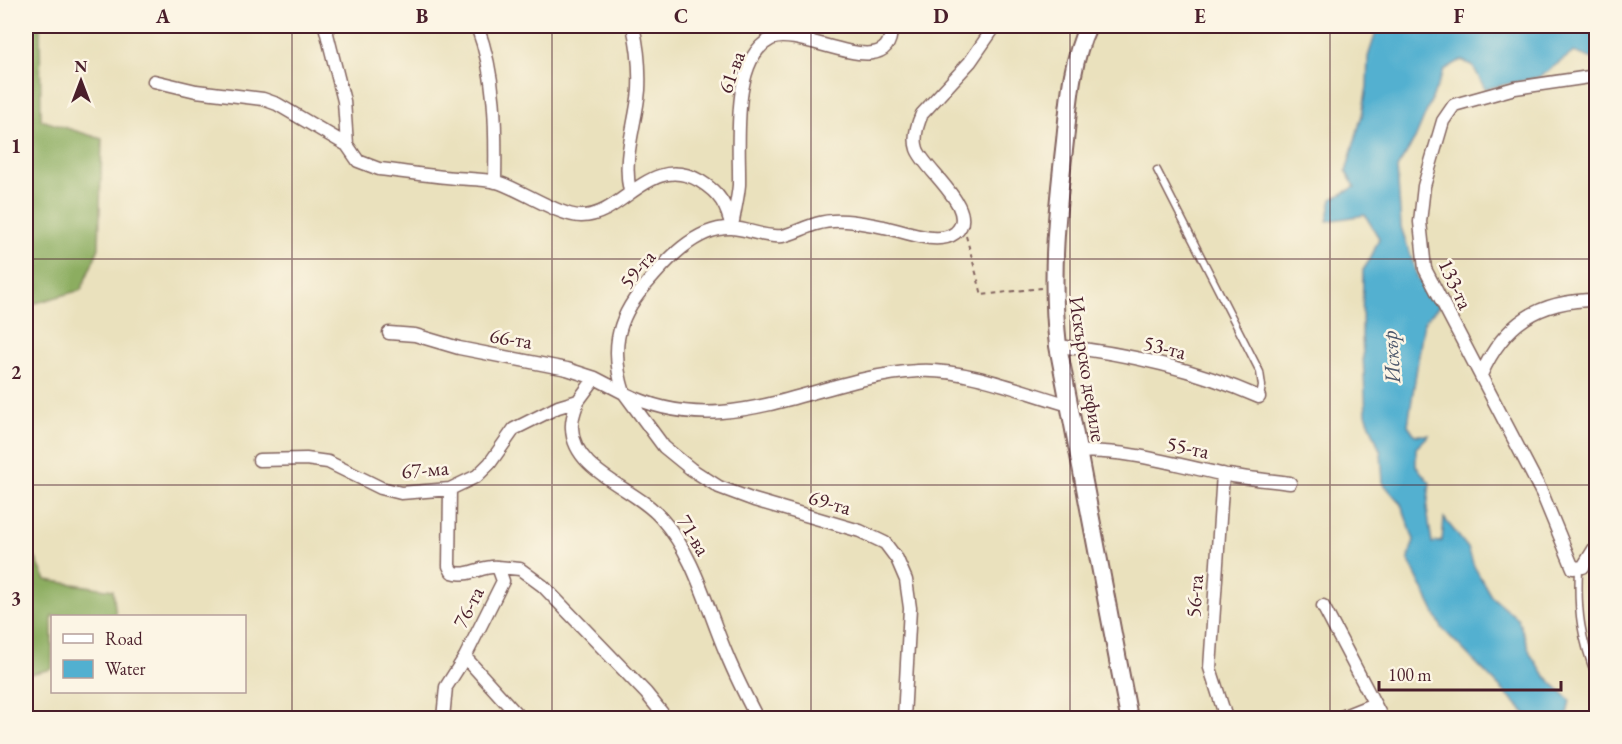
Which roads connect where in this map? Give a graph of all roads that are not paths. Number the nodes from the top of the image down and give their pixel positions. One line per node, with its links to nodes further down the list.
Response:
1 (325, 26): 9 (street)
2 (477, 26): 11 (street)
3 (633, 26): 12 (street)
4 (891, 26): 13 (street, 61-ва)
5 (995, 26): 13 (street, 59-та)
6 (1088, 26): 16 (main road, Искърско дефиле)
7 (1596, 76): 17 (street, 133-та)
8 (154, 81): 9 (street)
9 (347, 145): 11 (street)
10 (1157, 170): 20 (lane)
11 (495, 182): 12 (street)
12 (630, 191): 13 (street)
13 (732, 228): 19 (street, 59-та)
14 (1596, 300): 17 (street)
15 (389, 333): 18 (street, 66-та)
16 (1058, 346): 20 (street, 53-та); 22 (main road, Искърско дефиле)
17 (1481, 375): 30 (street, 133-та)
18 (595, 378): 19 (street, 66-та); 21 (street)
19 (624, 393): 22 (street); 39 (street, 69-та)
20 (1259, 398)
21 (578, 401): 27 (street, 67-ма); 38 (street, 71-ва)
22 (1069, 405): 23 (main road, Искърско дефиле)
23 (1078, 452): 25 (street, 55-та); 40 (main road, Искърско дефиле)
24 (259, 460): 27 (street, 67-ма)
25 (1223, 474): 26 (street, 55-та); 41 (street, 56-та)
26 (1290, 483)
27 (450, 489): 29 (street, 76-та)
28 (1596, 546): 30 (street)
29 (498, 567): 32 (street, 76-та); 37 (street)
30 (1579, 570): 33 (lane)
31 (1323, 606): 34 (street)
32 (465, 657): 35 (street, 76-та); 36 (street)
33 (1596, 677)
34 (1374, 704): 42 (street); 43 (street)
35 (443, 718)
36 (520, 718)
37 (666, 718)
38 (757, 718)
39 (904, 718)
40 (1129, 718)
41 (1226, 718)
42 (1339, 718)
43 (1382, 718)

